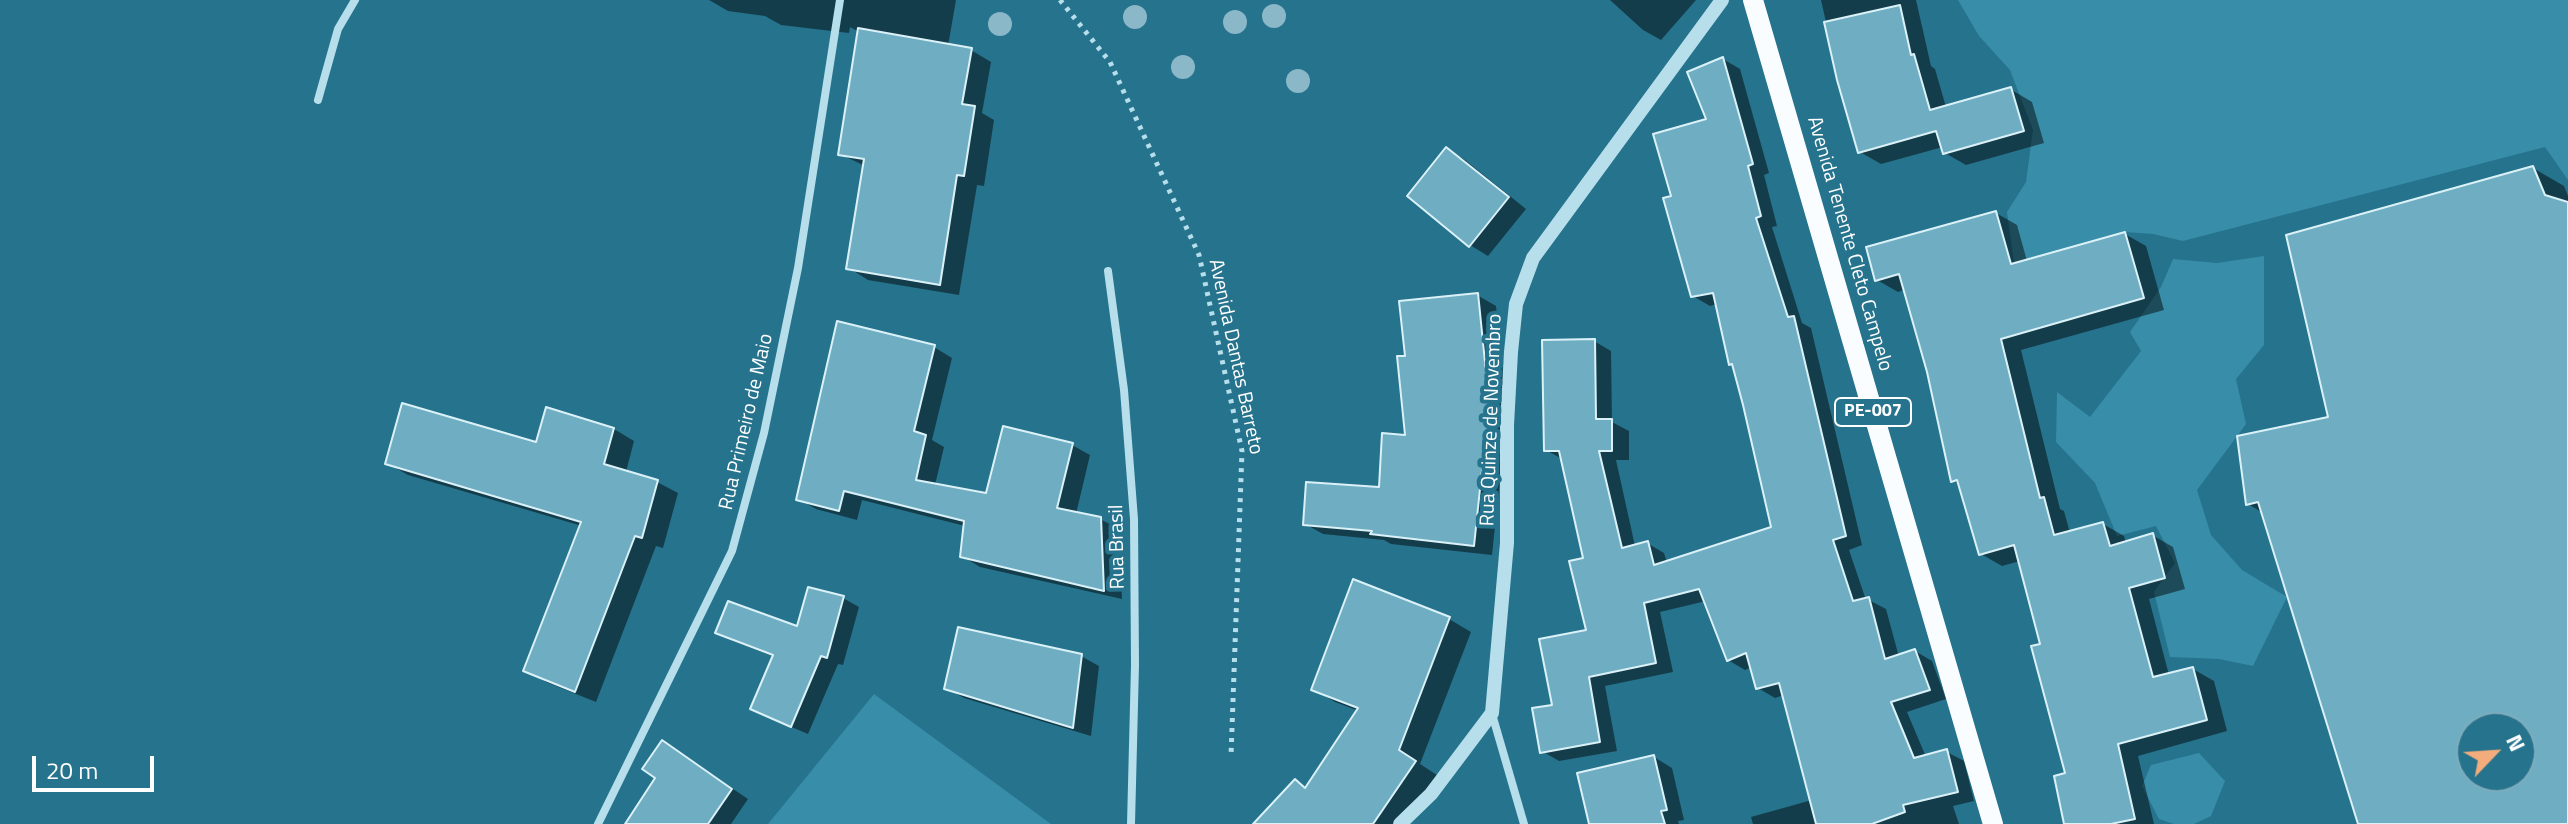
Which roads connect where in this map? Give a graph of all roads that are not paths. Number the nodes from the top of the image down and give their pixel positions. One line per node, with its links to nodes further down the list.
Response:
1 (355, 0): 5 (street)
2 (840, 0): 8 (street, Rua Primeiro de Maio)
3 (1722, 0): 7 (street, Rua Quinze de Novembro)
4 (1753, 0): 12 (main road, Avenida Tenente Cleto Campelo / PE-007)
5 (318, 100)
6 (1108, 271): 9 (street, Rua Brasil)
7 (1492, 713): 10 (street); 11 (street)
8 (598, 824)
9 (1131, 824)
10 (1400, 824)
11 (1524, 824)
12 (1993, 824)

